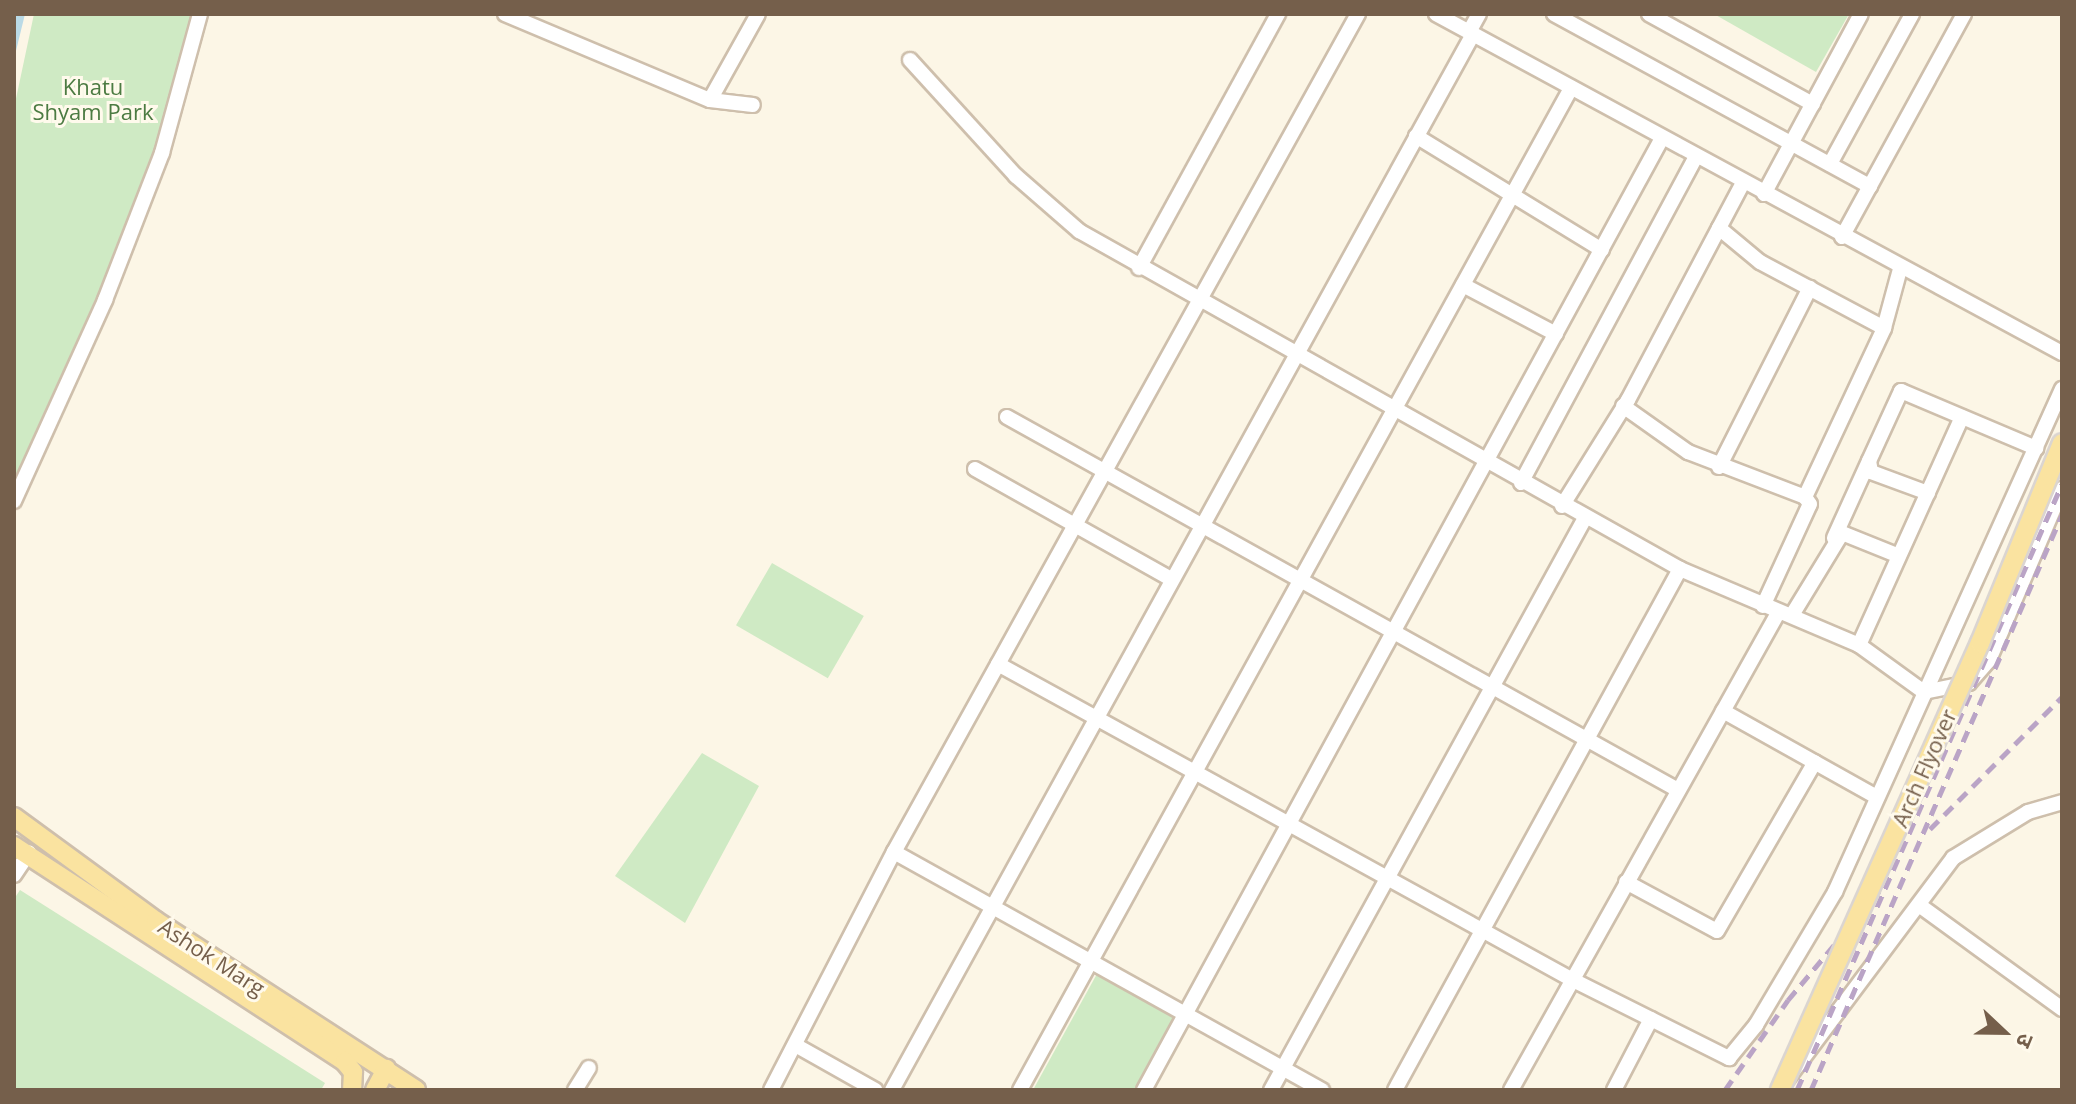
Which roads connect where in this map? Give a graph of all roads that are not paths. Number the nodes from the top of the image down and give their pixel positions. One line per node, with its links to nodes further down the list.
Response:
1 (200, 14): 56 (street)
2 (505, 14): 16 (street)
3 (758, 14): 16 (street)
4 (1278, 14): 31 (street)
5 (1358, 14): 35 (street)
6 (1436, 14): 13 (street)
7 (1479, 14): 13 (street)
8 (1554, 14): 21 (street)
9 (1649, 14): 17 (street)
10 (1861, 14): 17 (street)
11 (1912, 14): 23 (street)
12 (1962, 14): 25 (street)
13 (1471, 33): 15 (street); 19 (street)
14 (910, 60): 31 (street)
15 (1571, 88): 20 (street); 26 (street)
16 (710, 100): 18 (street)
17 (1813, 104): 21 (street)
18 (753, 105)
19 (1416, 136): 26 (street); 39 (street)
20 (1662, 138): 22 (street); 30 (street)
21 (1791, 143): 23 (street); 27 (street)
22 (1696, 157): 24 (street); 52 (street)
23 (1830, 164): 25 (street)
24 (1743, 183): 27 (street); 28 (street)
25 (1870, 186): 29 (street)
26 (1512, 194): 30 (street); 33 (street)
27 (1764, 194): 29 (street)
28 (1719, 228): 34 (street); 41 (street)
29 (1842, 237): 32 (street)
30 (1602, 250): 37 (street)
31 (1139, 268): 35 (street)
32 (1900, 269): 36 (street); 38 (street)
33 (1463, 285): 37 (street); 42 (street)
34 (1810, 288): 36 (street); 49 (street)
35 (1199, 304): 39 (street); 51 (street)
36 (1884, 328): 55 (street)
37 (1556, 334): 48 (street)
38 (2062, 353)
39 (1293, 356): 42 (street); 60 (street)
40 (2062, 389): 46 (street)
41 (1623, 406): 49 (street); 57 (street)
42 (1394, 412): 48 (street); 65 (street)
43 (1007, 417): 51 (street)
44 (1962, 417): 46 (street); 47 (street); 54 (street)
45 (2062, 443): 115 (main road, Arch Flyover, bridge)
46 (2036, 448): 72 (street)
47 (1869, 461): 54 (street); 61 (street)
48 (1485, 464): 52 (street); 68 (street)
49 (1719, 467): 55 (street)
50 (975, 469): 59 (street)
51 (1104, 474): 59 (street); 60 (street)
52 (1521, 483): 57 (street)
53 (2062, 489): 72 (street)
54 (1928, 493): 62 (street)
55 (1805, 497): 66 (street)
56 (14, 501)
57 (1562, 506): 58 (street)
58 (1585, 518): 63 (street); 71 (street)
59 (1076, 525): 64 (street); 70 (street)
60 (1200, 526): 64 (street); 65 (street)
61 (1834, 538): 62 (street); 67 (street)
62 (1899, 556): 69 (street)
63 (1680, 569): 66 (street); 75 (street)
64 (1171, 579): 74 (street)
65 (1300, 580): 68 (street); 77 (street)
66 (1763, 606): 67 (street)
67 (1785, 614): 69 (street); 73 (street)
68 (1394, 631): 71 (street); 82 (street)
69 (1859, 645): 72 (street)
70 (998, 664): 74 (street); 84 (street)
71 (1493, 685): 75 (street); 86 (street)
72 (1924, 692): 79 (street)
73 (1723, 711): 76 (street); 78 (street)
74 (1096, 717): 77 (street); 89 (street)
75 (1588, 737): 78 (street); 90 (street)
76 (1815, 762): 79 (street); 87 (street)
77 (1194, 772): 82 (street); 91 (street)
78 (1678, 790): 87 (street)
79 (1877, 797): 95 (street)
80 (2062, 802): 88 (street)
81 (14, 817): 99 (main road, Ashok Marg)
82 (1289, 825): 86 (street); 94 (street)
83 (21, 849): 85 (street); 101 (main road, Ashok Marg)
84 (894, 852): 89 (street); 96 (street)
85 (14, 875)
86 (1387, 878): 90 (street); 100 (street)
87 (1626, 882): 92 (street)
88 (1919, 905): 93 (street); 97 (street)
89 (992, 906): 91 (street); 107 (street)
90 (1482, 930): 92 (street); 112 (street)
91 (1090, 961): 94 (street); 108 (street)
92 (1571, 979): 95 (street); 113 (street)
93 (2062, 1009)
94 (1185, 1014): 100 (street); 109 (street)
95 (1651, 1019): 114 (street)
96 (797, 1046): 105 (street); 106 (street)
97 (1802, 1064): 115 (street); 116 (street)
98 (589, 1068): 104 (street)
99 (386, 1069): 102 (main road); 103 (main road, Ashok Marg)
100 (1283, 1069): 110 (street); 111 (street)
101 (352, 1090)
102 (375, 1090)
103 (416, 1090)
104 (575, 1090)
105 (771, 1090)
106 (875, 1090)
107 (892, 1090)
108 (1020, 1090)
109 (1144, 1090)
110 (1271, 1090)
111 (1322, 1090)
112 (1395, 1090)
113 (1511, 1090)
114 (1614, 1090)
115 (1778, 1090)
116 (1791, 1090)

